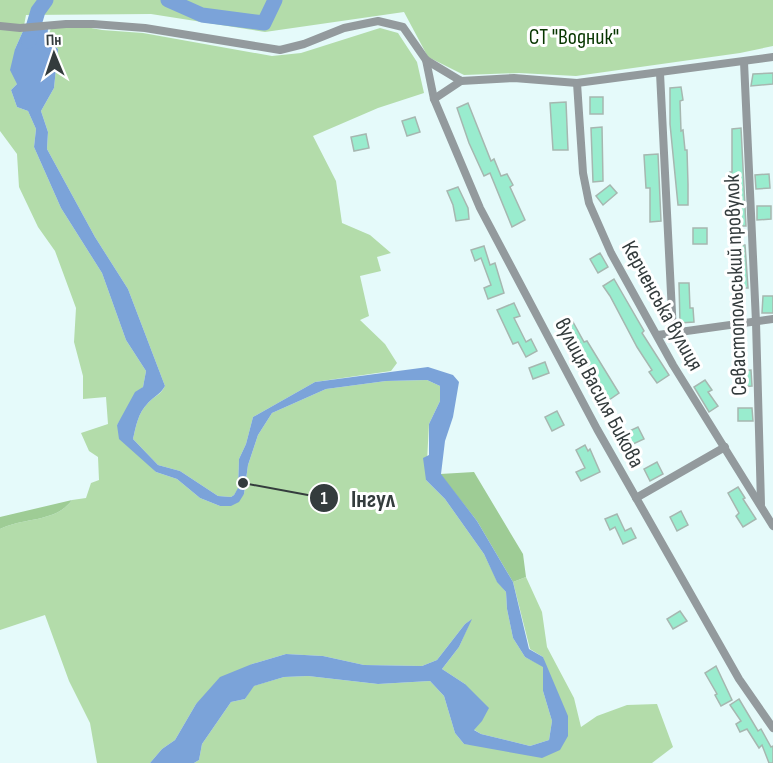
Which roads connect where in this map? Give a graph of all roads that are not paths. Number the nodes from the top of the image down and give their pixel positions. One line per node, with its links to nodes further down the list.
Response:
1 (0, 26): 3 (street)
2 (773, 57): 4 (street)
3 (426, 60): 6 (street); 8 (street, вулиця Василя Бикова)
4 (744, 62): 5 (street); 10 (street, Севастопольський провулок)
5 (660, 73): 7 (street); 11 (street)
6 (460, 81): 7 (street); 8 (street)
7 (577, 83): 12 (street, Керченська вулиця)
8 (434, 99): 14 (street, вулиця Василя Бикова)
9 (773, 319): 10 (street)
10 (756, 322): 11 (street); 15 (street, Севастопольський провулок)
11 (673, 333): 12 (street)
12 (658, 335): 13 (street, Керченська вулиця)
13 (725, 447): 14 (street); 15 (street, Керченська вулиця)
14 (636, 498): 17 (street, вулиця Василя Бикова)
15 (761, 506): 16 (street, Керченська вулиця)
16 (773, 526)
17 (773, 728)

